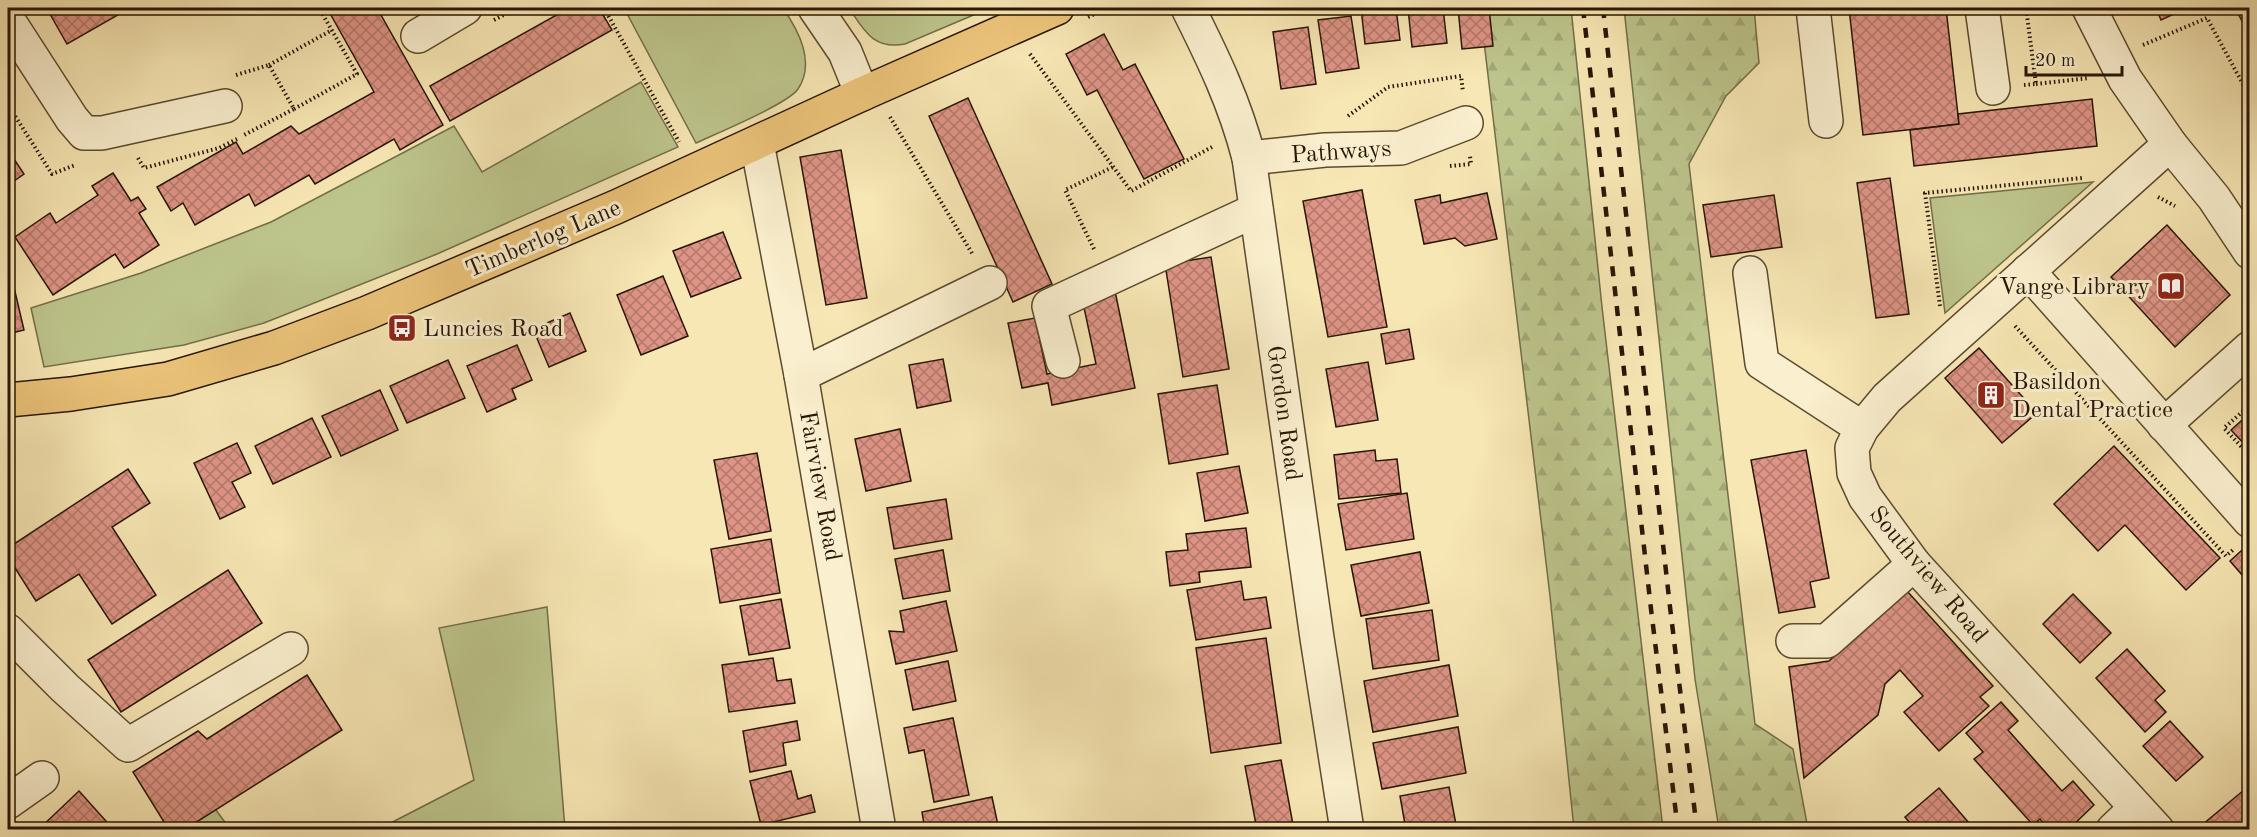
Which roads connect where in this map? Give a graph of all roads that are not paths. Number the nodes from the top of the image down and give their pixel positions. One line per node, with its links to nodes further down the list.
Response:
1 (815, 8): 11 (street)
2 (1188, 8): 17 (street, Gordon Road)
3 (1814, 8): 13 (street)
4 (1982, 8): 10 (street)
5 (2089, 8): 16 (street)
6 (460, 9): 9 (street)
7 (1072, 12): 11 (main road, Timberlog Lane)
8 (8, 20): 12 (street)
9 (418, 36)
10 (1993, 88)
11 (874, 101): 15 (main road, Timberlog Lane)
12 (225, 106)
13 (1826, 121)
14 (1466, 123): 17 (street, Pathways)
15 (757, 143): 25 (street, Fairview Road); 26 (main road, Timberlog Lane)
16 (2170, 144): 19 (street); 20 (street, Southview Road)
17 (1249, 158): 18 (street, Gordon Road)
18 (1256, 210): 24 (street); 38 (street, Gordon Road)
19 (2250, 252)
20 (2028, 271): 27 (street); 28 (street, Southview Road)
21 (1750, 273): 28 (street)
22 (990, 283): 25 (street)
23 (2250, 348): 27 (street)
24 (1064, 361)
25 (801, 375): 37 (street, Fairview Road)
26 (8, 400)
27 (2164, 425): 29 (street)
28 (1862, 428): 30 (street, Southview Road)
29 (2246, 532)
30 (1914, 564): 32 (street); 36 (street, Southview Road)
31 (8, 631): 33 (street)
32 (1793, 641)
33 (291, 649)
34 (42, 778): 35 (street)
35 (8, 802)
36 (2135, 822)
37 (879, 830)
38 (1347, 830)

